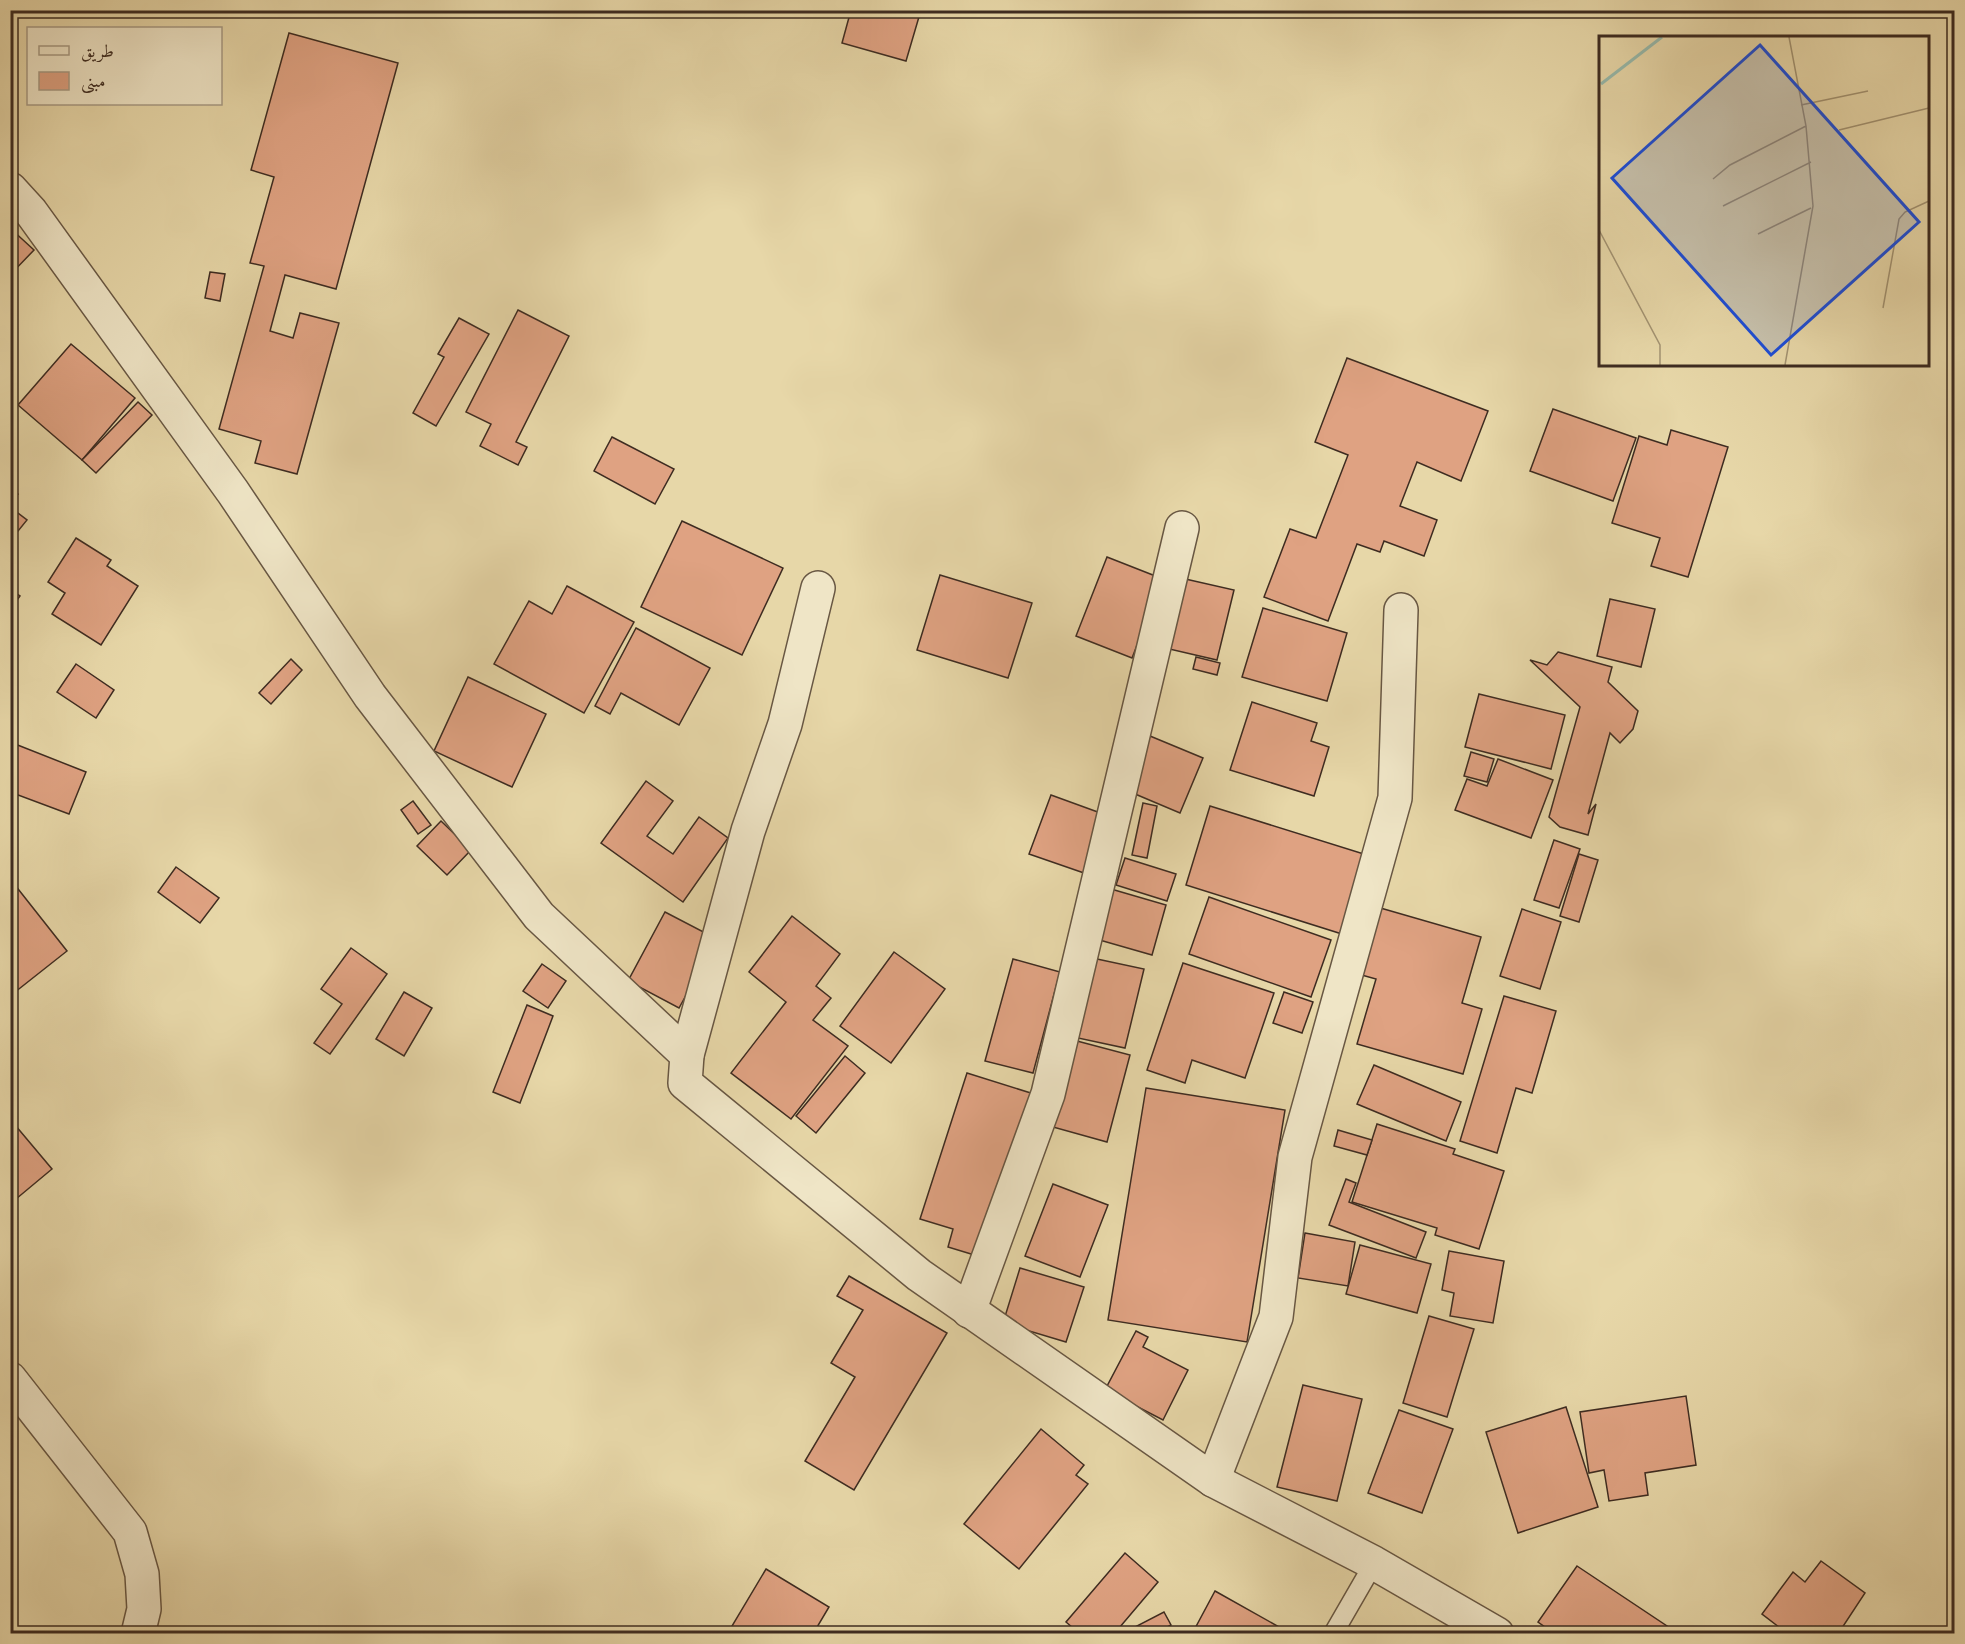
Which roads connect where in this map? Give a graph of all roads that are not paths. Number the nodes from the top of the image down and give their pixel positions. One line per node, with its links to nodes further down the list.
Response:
1 (10, 189): 5 (street)
2 (1182, 528): 6 (street)
3 (818, 588): 5 (street)
4 (1401, 610): 8 (street)
5 (687, 1055): 6 (street)
6 (969, 1311): 8 (street)
7 (10, 1379): 10 (street)
8 (1213, 1480): 9 (street)
9 (1374, 1563): 11 (lane); 12 (street)
10 (138, 1634)
11 (1333, 1634)
12 (1497, 1634)

